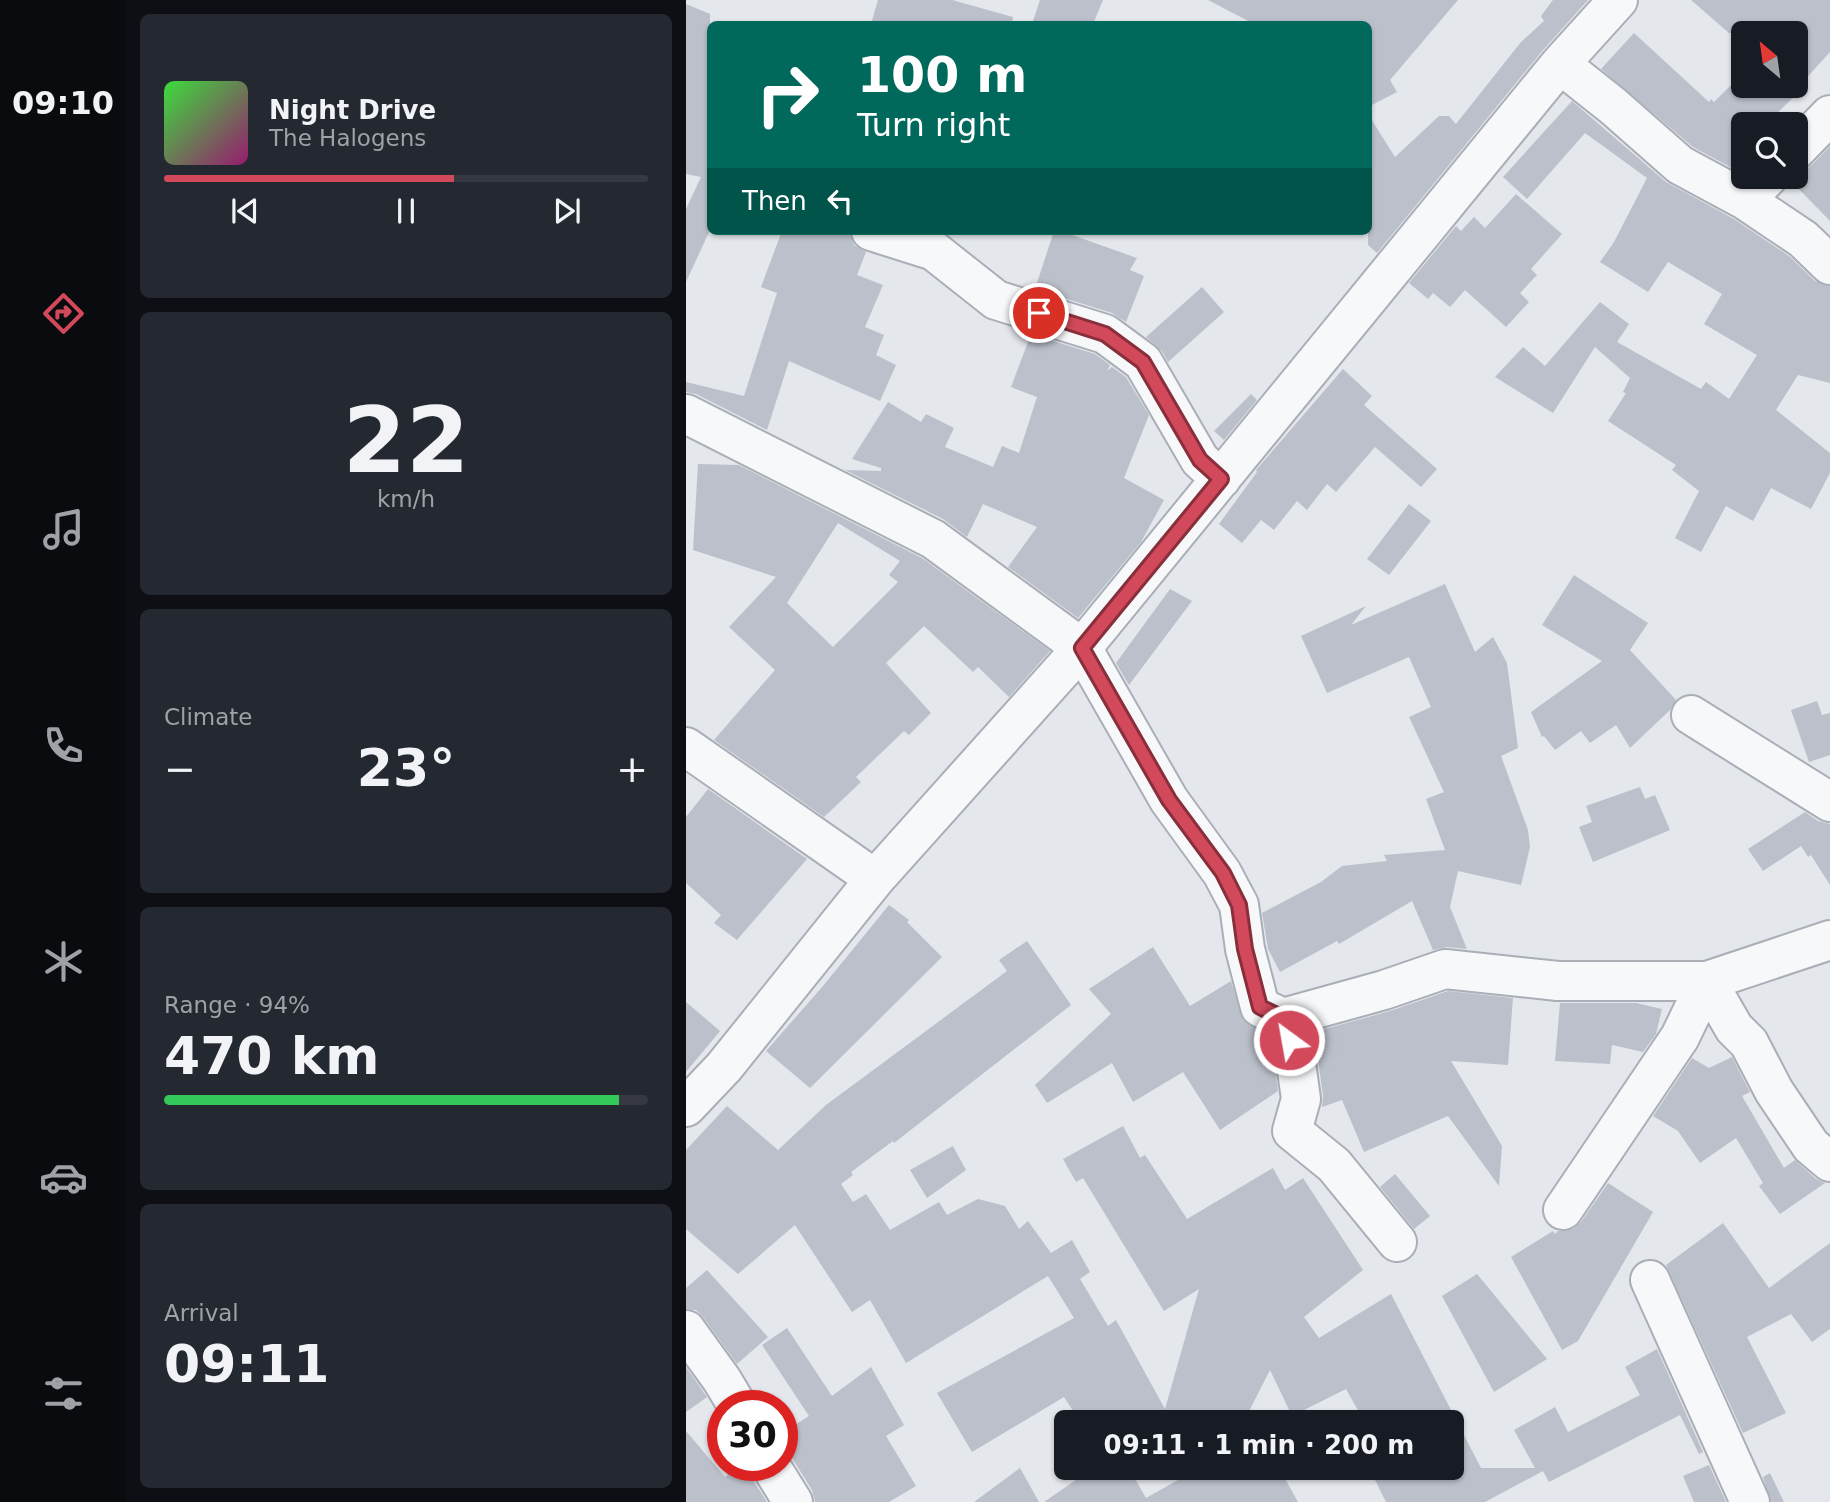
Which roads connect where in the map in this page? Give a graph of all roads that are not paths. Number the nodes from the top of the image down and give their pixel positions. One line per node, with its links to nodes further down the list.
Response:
1 (1618, 0): 2 (street)
2 (1560, 64): 5 (street); 10 (street)
3 (1830, 115): 4 (street)
4 (1808, 138)
5 (1731, 181)
6 (1756, 189): 8 (street)
7 (884, 235): 10 (street)
8 (1830, 265)
9 (692, 424): 11 (street)
10 (1221, 479): 11 (street)
11 (1082, 648): 15 (street); 18 (street)
12 (1691, 715): 14 (street)
13 (686, 747): 15 (street)
14 (1830, 802)
15 (875, 879): 19 (street)
16 (1830, 940): 17 (street)
17 (1707, 981): 18 (street); 20 (street); 21 (street)
18 (1283, 1018): 22 (street)
19 (686, 1107)
20 (1824, 1152)
21 (1563, 1210)
22 (1397, 1242)
23 (1650, 1280): 28 (street)
24 (686, 1330): 25 (street)
25 (728, 1390)
26 (780, 1481): 27 (street)
27 (793, 1502)
28 (1750, 1502)

